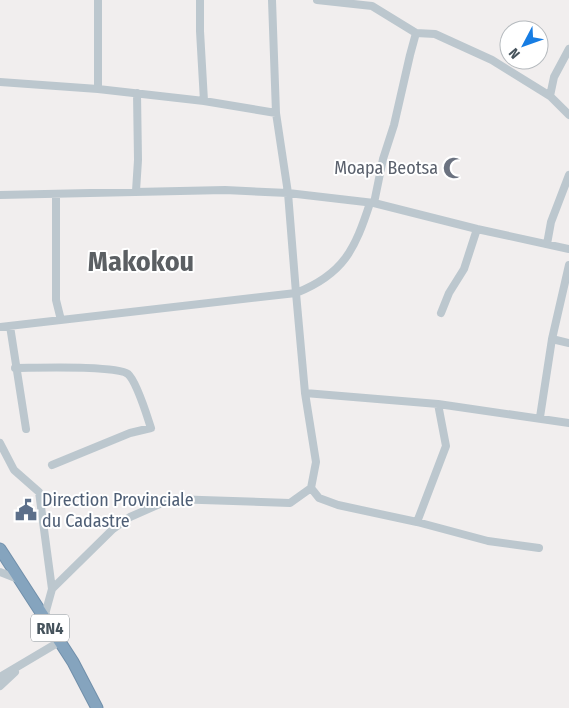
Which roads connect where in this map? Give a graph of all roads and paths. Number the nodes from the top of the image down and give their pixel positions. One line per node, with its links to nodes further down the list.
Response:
1 (98, 0): 8 (street)
2 (200, 0): 11 (street)
3 (272, 0): 12 (street)
4 (317, 0): 5 (street)
5 (416, 33): 10 (street); 19 (street)
6 (569, 49): 10 (street)
7 (0, 82): 8 (street)
8 (98, 89): 9 (street)
9 (136, 93): 11 (street); 15 (street)
10 (550, 96): 13 (street)
11 (204, 101): 12 (street)
12 (276, 113): 16 (street)
13 (569, 115)
14 (569, 176): 21 (street)
15 (136, 191): 16 (street); 18 (street)
16 (288, 193): 19 (street); 24 (street)
17 (0, 195): 18 (street)
18 (56, 195): 26 (street)
19 (372, 203): 20 (street); 24 (street)
20 (476, 229): 21 (street); 25 (street)
21 (547, 244): 22 (street)
22 (569, 249)
23 (569, 264): 29 (street)
24 (296, 292): 26 (street); 32 (street)
25 (441, 313)
26 (62, 320): 27 (street)
27 (10, 326): 28 (street); 31 (street)
28 (0, 327)
29 (552, 338): 30 (street); 34 (street)
30 (569, 343)
31 (15, 368): 36 (street); 38 (street)
32 (305, 393): 33 (street); 39 (street)
33 (438, 404): 34 (street); 40 (street)
34 (540, 417): 35 (street)
35 (569, 422)
36 (26, 429)
37 (0, 443): 45 (street)
38 (52, 465)
39 (311, 488): 40 (street); 45 (street)
40 (417, 522): 41 (street)
41 (539, 548)
42 (0, 549): 44 (highway, RN4)
43 (0, 572): 44 (street)
44 (18, 579): 46 (highway, RN4)
45 (52, 589): 46 (street)
46 (44, 618): 47 (highway, RN4)
47 (59, 642): 48 (street); 51 (highway, RN4)
48 (29, 660): 49 (street); 50 (street)
49 (0, 677)
50 (0, 686)
51 (96, 708)

